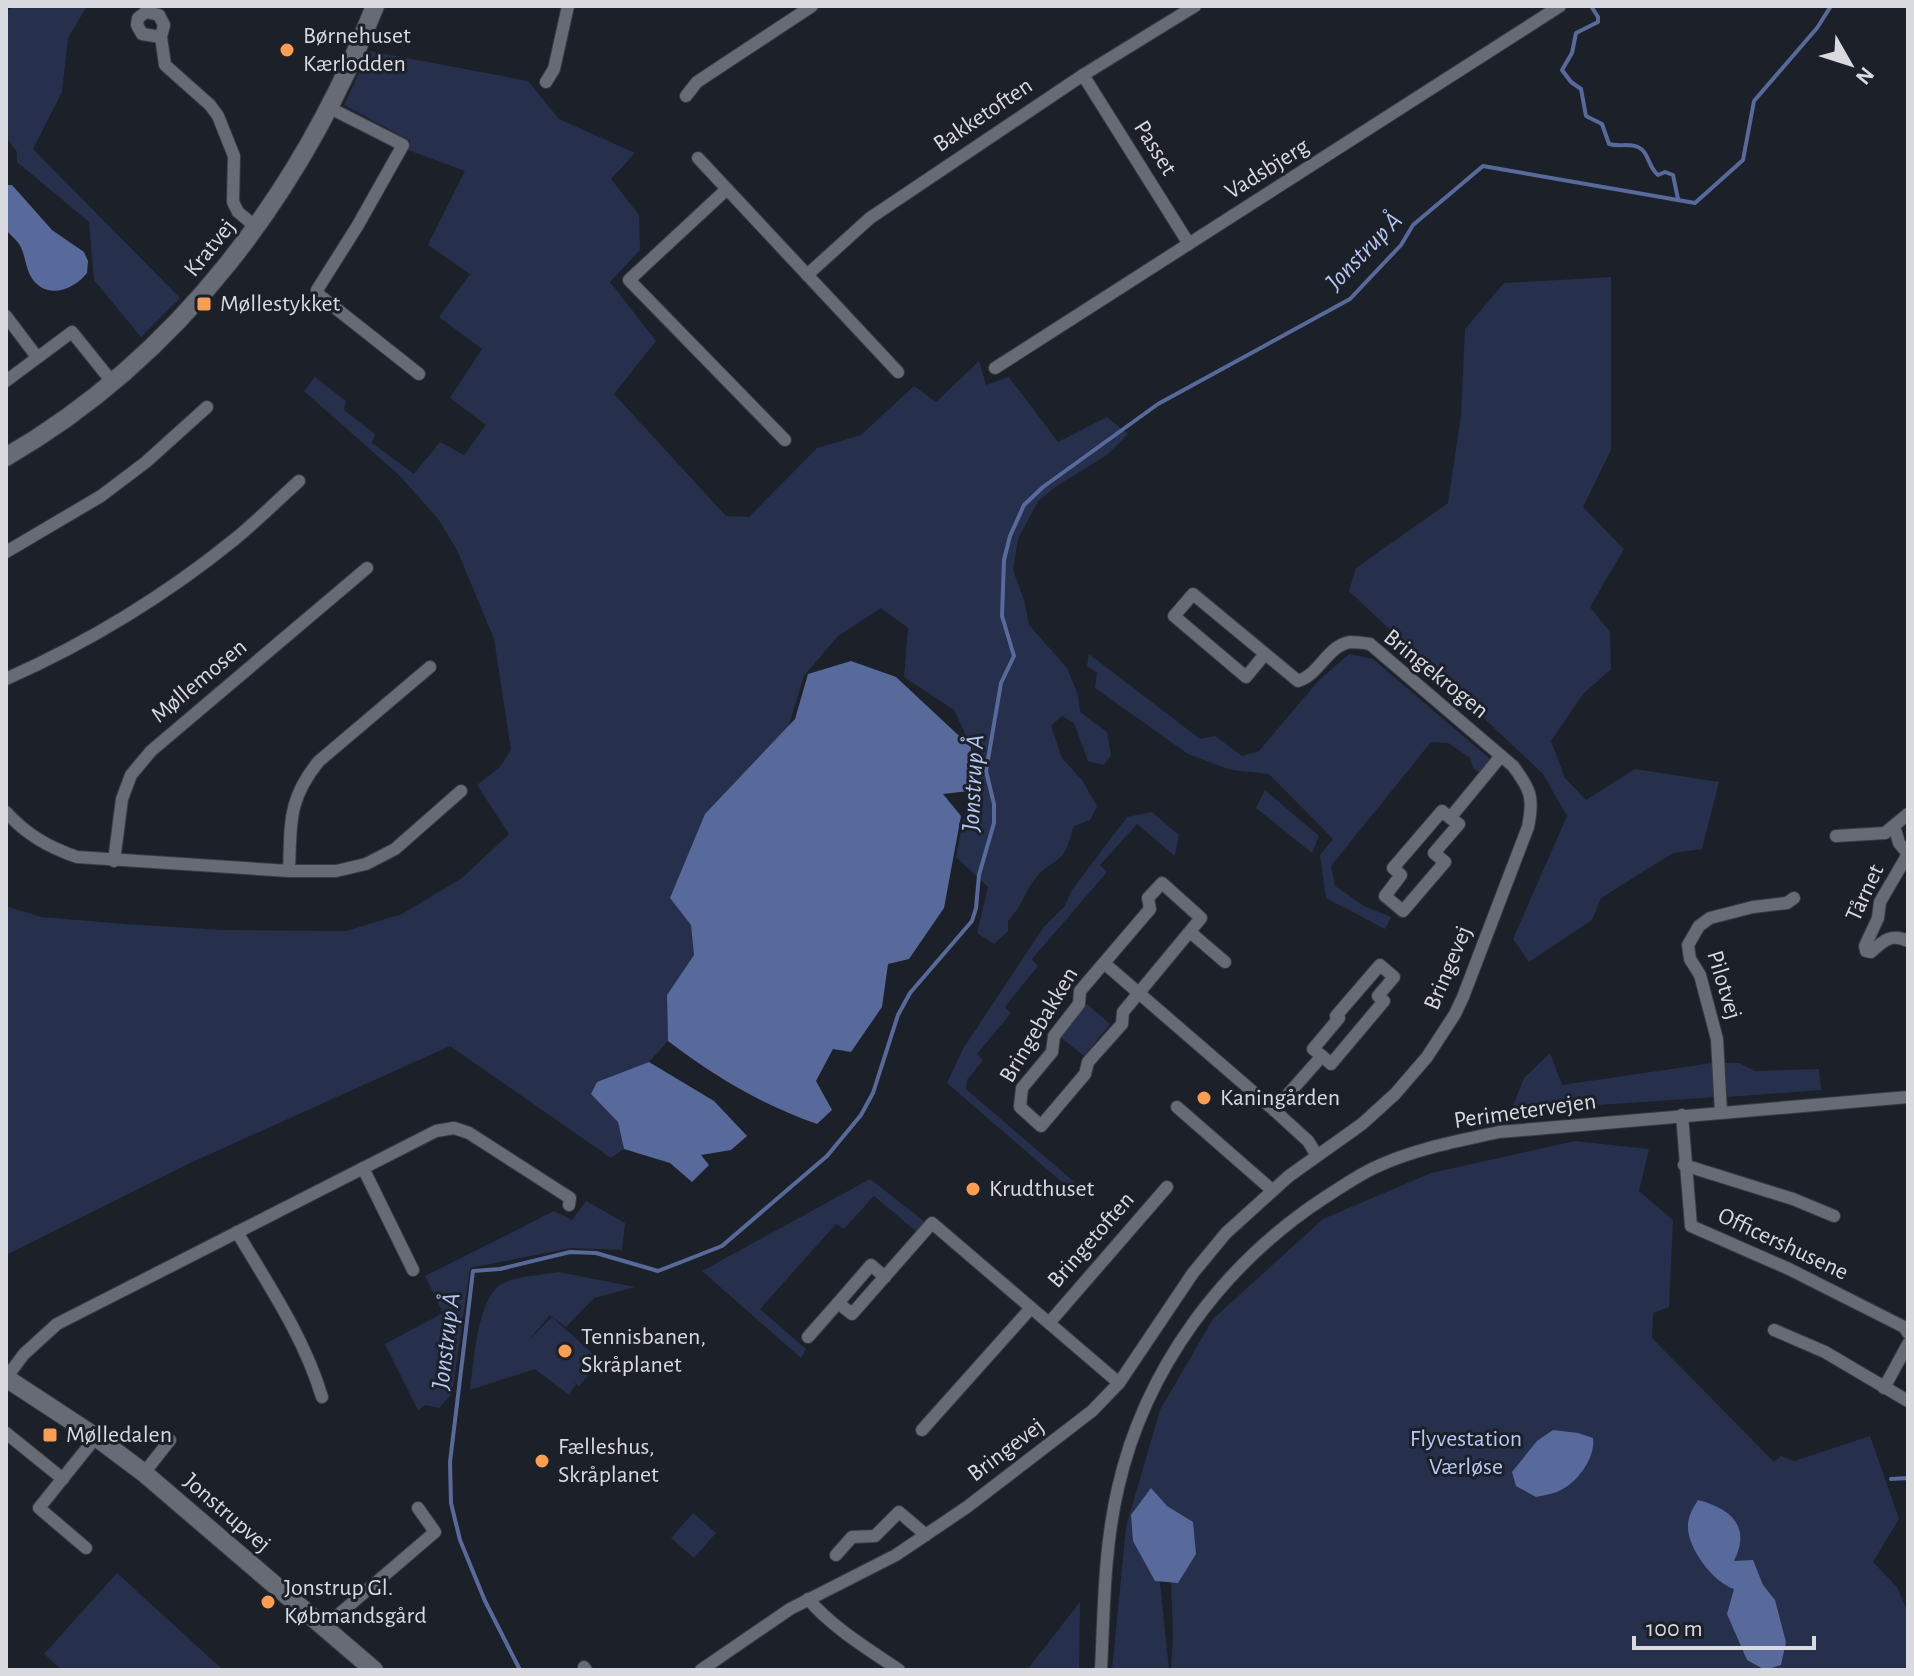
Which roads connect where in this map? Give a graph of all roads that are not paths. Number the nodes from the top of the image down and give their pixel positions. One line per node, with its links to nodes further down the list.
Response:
1 (375, 6): 10 (street, Kratvej)
2 (568, 6): 8 (street)
3 (812, 6): 9 (street)
4 (1195, 6): 7 (street, Bakketoften)
5 (1560, 6): 14 (street, Vadsbjerg)
6 (161, 37): 13 (street)
7 (1083, 75): 14 (street, Passet); 15 (street, Bakketoften)
8 (546, 82)
9 (686, 96)
10 (328, 107): 13 (street, Kratvej); 20 (street)
11 (698, 158): 12 (street)
12 (727, 189): 15 (street); 24 (street)
13 (257, 228): 22 (street, Kratvej)
14 (1189, 244): 18 (street, Vadsbjerg)
15 (807, 275): 19 (street)
16 (6, 316): 17 (street)
17 (37, 357): 21 (street); 22 (street)
18 (995, 368)
19 (898, 372)
20 (419, 374)
21 (6, 381)
22 (113, 383): 25 (street, Kratvej)
23 (207, 407): 27 (street)
24 (785, 440)
25 (6, 457)
26 (299, 481): 31 (street)
27 (6, 552)
28 (367, 568): 40 (street, Møllemosen)
29 (1265, 654): 29 (street, Bringekrogen); 32 (street, Bringekrogen)
30 (430, 667): 41 (street)
31 (6, 679)
32 (1501, 756): 33 (street, Bringekrogen); 37 (street)
33 (1530, 789): 54 (street, Bringevej)
34 (461, 791): 41 (street)
35 (6, 812): 40 (street)
36 (1908, 814): 38 (street, Tårnet)
37 (1450, 818): 37 (street)
38 (1894, 826): 39 (street, Tårnet); 44 (street, Tårnet)
39 (1836, 836)
40 (114, 861): 41 (street)
41 (289, 871)
42 (1794, 898): 52 (street, Pilotvej)
43 (1190, 932): 45 (street); 46 (street, Bringebakken); 47 (street, Bringebakken)
44 (1908, 941)
45 (1225, 962)
46 (1104, 963): 47 (street, Bringebakken); 47 (street, Bringebakken)
47 (1140, 992): 51 (street, Bringebakken)
48 (1322, 1056): 48 (street); 51 (street)
49 (1908, 1097): 52 (street, Perimetervejen)
50 (1177, 1107): 58 (street)
51 (1274, 1110): 54 (street, Bringebakken)
52 (1721, 1113): 53 (street, Perimetervejen)
53 (1682, 1115): 55 (street, Officershusene); 93 (street, Perimetervejen)
54 (1316, 1154): 58 (street, Bringevej)
55 (1684, 1165): 60 (street, Officershusene); 68 (street, Officershusene)
56 (363, 1168): 59 (street); 61 (street); 62 (street)
57 (1167, 1187): 66 (street, Bringetoften)
58 (1272, 1190): 72 (street, Bringevej)
59 (569, 1205)
60 (1834, 1216)
61 (237, 1232): 71 (street); 74 (street)
62 (413, 1270)
63 (885, 1277): 64 (street, Bringetoften); 64 (street); 65 (street, Bringetoften)
64 (838, 1303): 69 (street)
65 (1031, 1308): 66 (street, Bringetoften); 76 (street, Bringetoften)
66 (1049, 1323): 72 (street, Bringetoften)
67 (1774, 1330): 73 (street)
68 (1908, 1333)
69 (808, 1337)
70 (1908, 1344): 73 (street)
71 (6, 1378): 78 (street, Jonstrupvej)
72 (1119, 1383): 83 (street, Bringevej)
73 (1884, 1388): 75 (street)
74 (322, 1397)
75 (1908, 1401)
76 (922, 1430)
77 (6, 1433): 81 (street)
78 (96, 1437): 80 (street, Jonstrupvej); 81 (street)
79 (170, 1440): 80 (street)
80 (144, 1473): 87 (street, Jonstrupvej)
81 (63, 1479): 84 (street)
82 (418, 1508): 87 (street)
83 (926, 1535): 85 (street); 86 (street, Bringevej)
84 (86, 1548)
85 (836, 1555)
86 (808, 1599): 91 (street, Bringevej); 92 (street)
87 (324, 1627): 88 (street, Jonstrupvej)
88 (350, 1649): 89 (street, Jonstrupvej); 90 (street, Jonstrupvej)
89 (361, 1670)
90 (374, 1670)
91 (701, 1670)
92 (899, 1670)
93 (1101, 1670)

